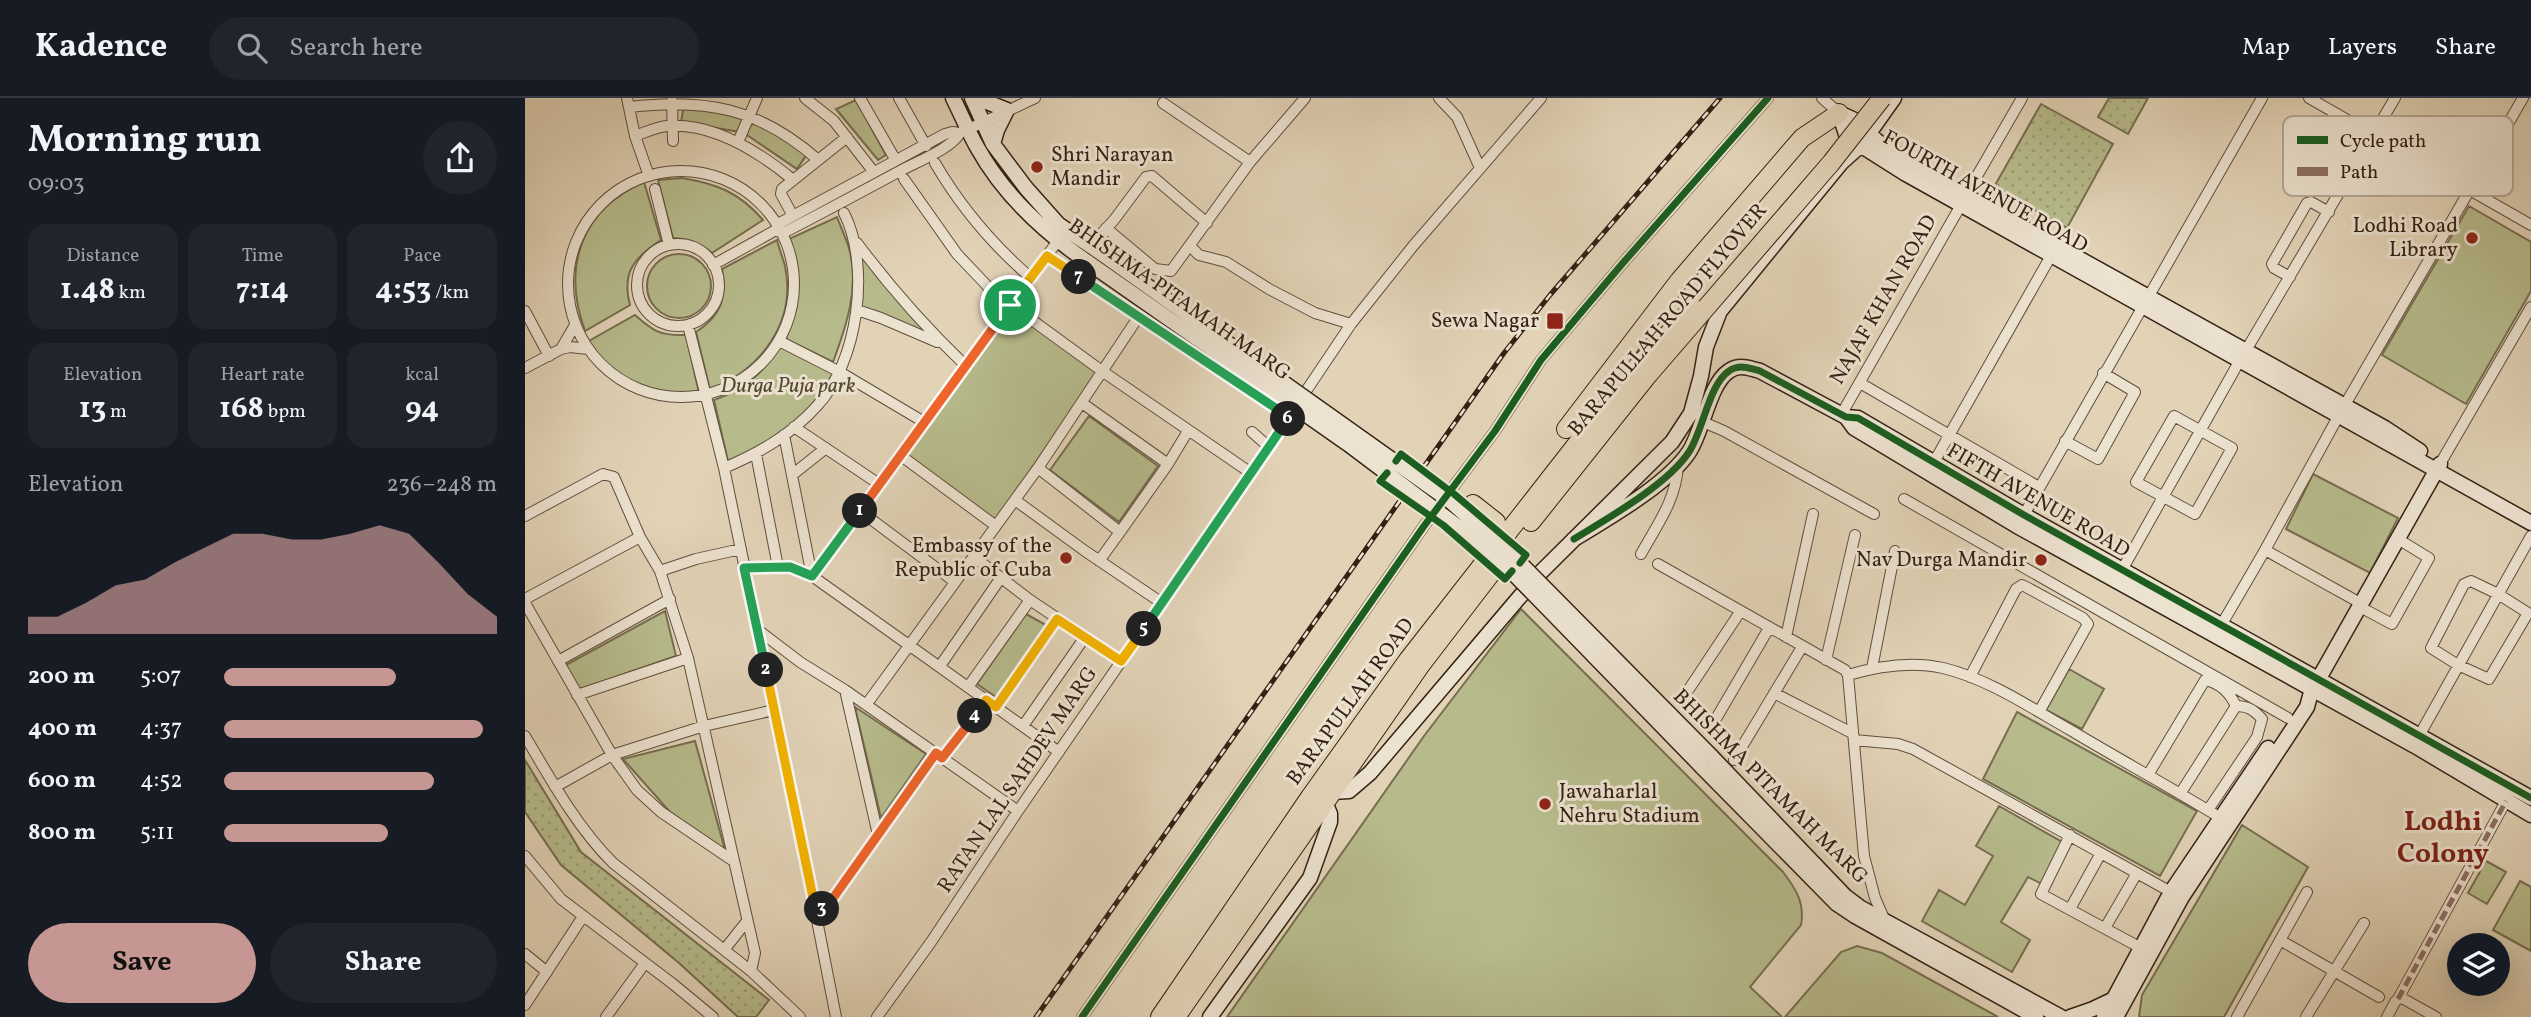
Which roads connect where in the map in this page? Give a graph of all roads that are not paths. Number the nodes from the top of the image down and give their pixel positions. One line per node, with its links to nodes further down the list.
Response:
1 (757, 98): 26 (street)
2 (805, 98): 35 (street)
3 (860, 98): 42 (street)
4 (899, 98): 39 (street)
5 (953, 98): 33 (street, BHISHMA PITAMAH MARG)
6 (974, 98): 24 (street); 30 (street, BHISHMA PITAMAH MARG)
7 (1035, 98): 24 (street)
8 (1305, 98): 44 (street)
9 (1439, 98): 45 (street)
10 (1541, 98): 45 (street, RATAN LAL SAHDEV MARG)
11 (1768, 98): 248 (street)
12 (1822, 98): 25 (street)
13 (1868, 98): 91 (highway, BARAPULLAH ROAD FLYOVER, bridge)
14 (1880, 98): 32 (street); 91 (highway, BARAPULLAH ROAD FLYOVER, bridge)
15 (1894, 98): 32 (street)
16 (2022, 98): 54 (street, NAJAF KHAN ROAD)
17 (2262, 98): 72 (street)
18 (2309, 98): 27 (street)
19 (2395, 98): 28 (street)
20 (2523, 98): 29 (street)
21 (672, 101): 22 (street); 26 (street); 31 (street)
22 (628, 103): 34 (street)
23 (1163, 103): 44 (street)
24 (1007, 110): 30 (street); 40 (street)
25 (1839, 113): 32 (street, FOURTH AVENUE ROAD); 37 (street, FOURTH AVENUE ROAD); 94 (highway)
26 (751, 114): 38 (street); 41 (street)
27 (2341, 116)
28 (2385, 116)
29 (2513, 116)
30 (984, 122): 33 (street); 40 (street, BHISHMA PITAMAH MARG)
31 (673, 126): 34 (street); 36 (street); 38 (street)
32 (1864, 127): 37 (street); 54 (street, FOURTH AVENUE ROAD)
33 (964, 131): 39 (street); 43 (street); 63 (street, BHISHMA PITAMAH MARG)
34 (635, 135): 47 (street)
35 (847, 136): 41 (street); 46 (street)
36 (673, 141)
37 (1855, 141): 54 (street, FOURTH AVENUE ROAD); 143 (street)
38 (738, 142): 48 (street)
39 (925, 143): 42 (street); 43 (street)
40 (993, 144): 66 (street, BHISHMA PITAMAH MARG)
41 (817, 159): 48 (street)
42 (895, 159): 46 (street)
43 (933, 159): 61 (street); 71 (street)
44 (1250, 162): 58 (street)
45 (1480, 168): 78 (street, RATAN LAL SAHDEV MARG)
46 (873, 171): 57 (street)
47 (649, 176): 61 (street); 79 (street)
48 (792, 179): 57 (street)
49 (904, 179): 73 (street)
50 (655, 189): 64 (street)
51 (2339, 196): 55 (street)
52 (2466, 196): 98 (street)
53 (2478, 196): 59 (street)
54 (1963, 200): 67 (street, FOURTH AVENUE ROAD); 72 (street, FOURTH AVENUE ROAD); 93 (street, NAJAF KHAN ROAD)
55 (2329, 212): 70 (street); 70 (street)
56 (844, 213): 62 (street)
57 (793, 216): 61 (street)
58 (1207, 223): 60 (street); 65 (street)
59 (2531, 225)
60 (1106, 228): 65 (street); 66 (street)
61 (779, 229): 69 (street); 81 (street)
62 (855, 240): 75 (street); 82 (street)
63 (1057, 242): 66 (street, BHISHMA PITAMAH MARG); 68 (street)
64 (669, 246): 69 (street); 80 (street)
65 (1190, 246): 78 (street)
66 (1092, 254): 207 (street, BHISHMA PITAMAH MARG, bridge)
67 (2052, 254): 72 (street, FOURTH AVENUE ROAD); 109 (street)
68 (1047, 256): 71 (street); 77 (street)
69 (713, 265): 80 (street)
70 (2290, 276): 86 (street)
71 (1031, 278): 73 (street)
72 (2144, 300): 86 (street, FOURTH AVENUE ROAD); 92 (street)
73 (1010, 305): 87 (street); 90 (street)
74 (2531, 307): 119 (street)
75 (857, 310): 82 (street); 89 (street)
76 (525, 311): 85 (street)
77 (1139, 316): 90 (street); 100 (street)
78 (1351, 324): 100 (street, RATAN LAL SAHDEV MARG)
79 (575, 325): 83 (street); 84 (street)
80 (688, 325): 95 (street)
81 (779, 341): 89 (street); 95 (street)
82 (944, 345): 87 (street)
83 (561, 349): 84 (street); 85 (street)
84 (588, 349): 95 (street)
85 (549, 356): 88 (street)
86 (2242, 356): 98 (street, FOURTH AVENUE ROAD); 106 (street)
87 (965, 365): 102 (street)
88 (525, 368)
89 (838, 371): 102 (street); 104 (street)
90 (1102, 371): 97 (street); 107 (street)
91 (1643, 371): 96 (highway, BARAPULLAH ROAD FLYOVER); 156 (highway, BARAPULLAH ROAD FLYOVER)
92 (2103, 373): 111 (street); 111 (street)
93 (1860, 383): 99 (street, NAJAF KHAN ROAD); 109 (street)
94 (1601, 384): 96 (highway); 101 (highway)
95 (706, 395): 120 (street)
96 (1615, 396): 101 (highway, BARAPULLAH ROAD FLYOVER)
97 (1082, 404): 117 (street); 121 (street)
98 (2341, 411): 119 (street, FOURTH AVENUE ROAD); 146 (street)
99 (1844, 416): 103 (street, FIFTH AVENUE ROAD); 116 (street, FIFTH AVENUE ROAD); 135 (street, FIFTH AVENUE ROAD)
100 (1289, 417): 112 (street, RATAN LAL SAHDEV MARG)
101 (1585, 419): 105 (highway); 243 (highway, BARAPULLAH ROAD)
102 (924, 422): 115 (street)
103 (1703, 422): 118 (street, FIFTH AVENUE ROAD); 133 (street)
104 (795, 427): 110 (street); 113 (street)
105 (1566, 429)
106 (2201, 429): 126 (street); 126 (street); 126 (street)
107 (1188, 431): 117 (street); 122 (street)
108 (1252, 432): 112 (street)
109 (1950, 435): 116 (street); 125 (street)
110 (784, 436): 114 (street); 123 (street)
111 (2065, 441): 125 (street)
112 (1269, 447): 122 (street, RATAN LAL SAHDEV MARG)
113 (826, 448): 123 (street); 124 (street)
114 (757, 454): 120 (street); 152 (street)
115 (899, 455): 124 (street); 138 (street)
116 (1934, 462): 135 (street, FIFTH AVENUE ROAD)
117 (1168, 464): 139 (street)
118 (1678, 465): 143 (street, FIFTH AVENUE ROAD); 148 (street)
119 (2439, 467): 132 (street, FOURTH AVENUE ROAD); 137 (street, FOURTH AVENUE ROAD); 144 (street)
120 (724, 468): 145 (street)
121 (1038, 468): 128 (street); 139 (street)
122 (1251, 473): 164 (street, RATAN LAL SAHDEV MARG)
123 (792, 475): 157 (street)
124 (879, 484): 130 (street)
125 (2039, 487): 135 (street)
126 (2163, 497): 154 (street)
127 (1903, 499): 197 (street)
128 (1015, 500): 138 (street); 150 (street)
129 (1473, 504): 136 (highway)
130 (860, 511): 157 (street); 159 (street)
131 (1813, 513): 172 (street)
132 (2531, 513)
133 (1874, 514)
134 (525, 516): 142 (street)
135 (2020, 520): 154 (street, FIFTH AVENUE ROAD); 169 (street, FIFTH AVENUE ROAD)
136 (1496, 522)
137 (2531, 523)
138 (996, 526): 149 (street)
139 (1120, 532): 150 (street)
140 (1855, 536): 176 (street)
141 (2531, 536): 160 (street)
142 (640, 537): 155 (street); 163 (street)
143 (1574, 539): 211 (street)
144 (2398, 539): 165 (street); 165 (street)
145 (741, 549): 153 (street); 155 (street)
146 (2265, 550): 165 (street); 169 (street)
147 (1895, 551): 181 (street)
148 (1641, 554)
149 (974, 557): 158 (street); 159 (street)
150 (1100, 561): 164 (street)
151 (1658, 564): 166 (street)
152 (778, 567): 153 (street); 157 (street)
153 (744, 568): 170 (street)
154 (2122, 570): 169 (street, FIFTH AVENUE ROAD)
155 (660, 571): 161 (street)
156 (1491, 574): 211 (highway, BARAPULLAH ROAD)
157 (812, 576): 173 (street)
158 (1000, 579): 162 (street); 180 (street)
159 (955, 582): 173 (street)
160 (2498, 594): 179 (street); 179 (street); 179 (street)
161 (670, 599): 175 (street); 177 (street)
162 (1030, 600): 167 (street); 184 (street)
163 (525, 601): 177 (street)
164 (1163, 603): 178 (street, RATAN LAL SAHDEV MARG)
165 (2361, 605): 185 (street)
166 (1740, 612): 168 (street); 187 (street)
167 (1057, 619): 171 (street); 193 (street)
168 (1769, 628): 172 (street); 196 (street)
169 (2219, 629): 185 (street, FIFTH AVENUE ROAD)
170 (758, 630): 186 (street); 194 (street)
171 (1085, 637): 178 (street); 199 (street)
172 (1786, 638): 174 (street)
173 (909, 645): 180 (street); 191 (street)
174 (1802, 647): 176 (street); 188 (street)
175 (688, 658): 189 (street); 198 (street)
176 (1826, 660): 182 (street)
177 (558, 661): 189 (street)
178 (1121, 661): 203 (street, RATAN LAL SAHDEV MARG)
179 (2458, 665): 202 (street)
180 (940, 666): 184 (street)
181 (1872, 668): 182 (street); 183 (street)
182 (1848, 675): 201 (street)
183 (1969, 677): 195 (street); 195 (street)
184 (968, 687): 190 (street)
185 (2313, 689): 197 (street); 202 (street, FIFTH AVENUE ROAD); 212 (street, FIFTH AVENUE ROAD); 214 (street)
186 (845, 690): 191 (street); 215 (street)
187 (1689, 690)
188 (1773, 693): 201 (street); 206 (street)
189 (577, 695): 204 (street)
190 (986, 700): 193 (street); 205 (street)
191 (866, 705): 205 (street)
192 (2237, 706): 208 (street); 210 (street); 214 (street)
193 (996, 707): 199 (street)
194 (774, 710): 198 (street); 224 (street)
195 (2039, 712): 208 (street)
196 (1717, 717)
197 (2288, 718): 214 (street)
198 (704, 726): 204 (street); 219 (street)
199 (1023, 726): 203 (street)
200 (525, 736): 209 (street)
201 (1853, 736): 216 (street); 227 (street)
202 (2419, 736): 212 (street, FIFTH AVENUE ROAD)
203 (1059, 752): 213 (street, RATAN LAL SAHDEV MARG)
204 (613, 755): 209 (street); 219 (street)
205 (939, 756): 213 (street); 215 (street)
206 (1734, 760)
207 (1706, 762): 227 (street, BHISHMA PITAMAH MARG); 250 (street, BHISHMA PITAMAH MARG)
208 (2148, 775): 210 (street)
209 (555, 788): 232 (street)
210 (2180, 794): 214 (street)
211 (1329, 797): 243 (highway, BARAPULLAH ROAD); 249 (street)
212 (2524, 800): 239 (street)
213 (1018, 811): 247 (street, RATAN LAL SAHDEV MARG)
214 (2219, 817): 221 (street); 241 (street)
215 (878, 835): 224 (street)
216 (2070, 835): 217 (street); 223 (street)
217 (2101, 853): 220 (street); 223 (street)
218 (525, 856): 225 (street)
219 (732, 860): 226 (street)
220 (2137, 873): 221 (street); 229 (street)
221 (2171, 892): 231 (street)
222 (2307, 892): 230 (street)
223 (2070, 909): 229 (street)
224 (816, 912): 246 (street)
225 (582, 918): 234 (street); 237 (street)
226 (747, 921): 232 (street); 235 (street)
227 (1885, 921): 251 (street, BHISHMA PITAMAH MARG)
228 (2364, 923): 236 (street)
229 (2105, 928): 231 (street)
230 (2280, 940): 236 (street); 254 (street)
231 (2141, 948): 241 (street)
232 (725, 950): 235 (street)
233 (525, 954): 237 (street)
234 (645, 963): 242 (street); 244 (street)
235 (751, 971): 245 (street)
236 (2334, 971): 238 (street); 255 (street)
237 (547, 972): 240 (street)
238 (2379, 997)
239 (2398, 999): 256 (street); 257 (street)
240 (525, 1005)
241 (2119, 1009): 252 (street); 253 (street)
242 (706, 1014)
243 (1166, 1016)
244 (606, 1017)
245 (800, 1017)
246 (836, 1017)
247 (877, 1017)
248 (1081, 1017)
249 (1210, 1017)
250 (2036, 1017)
251 (2060, 1017)
252 (2070, 1017)
253 (2104, 1017)
254 (2237, 1017)
255 (2306, 1017)
256 (2387, 1017)
257 (2436, 1017)

